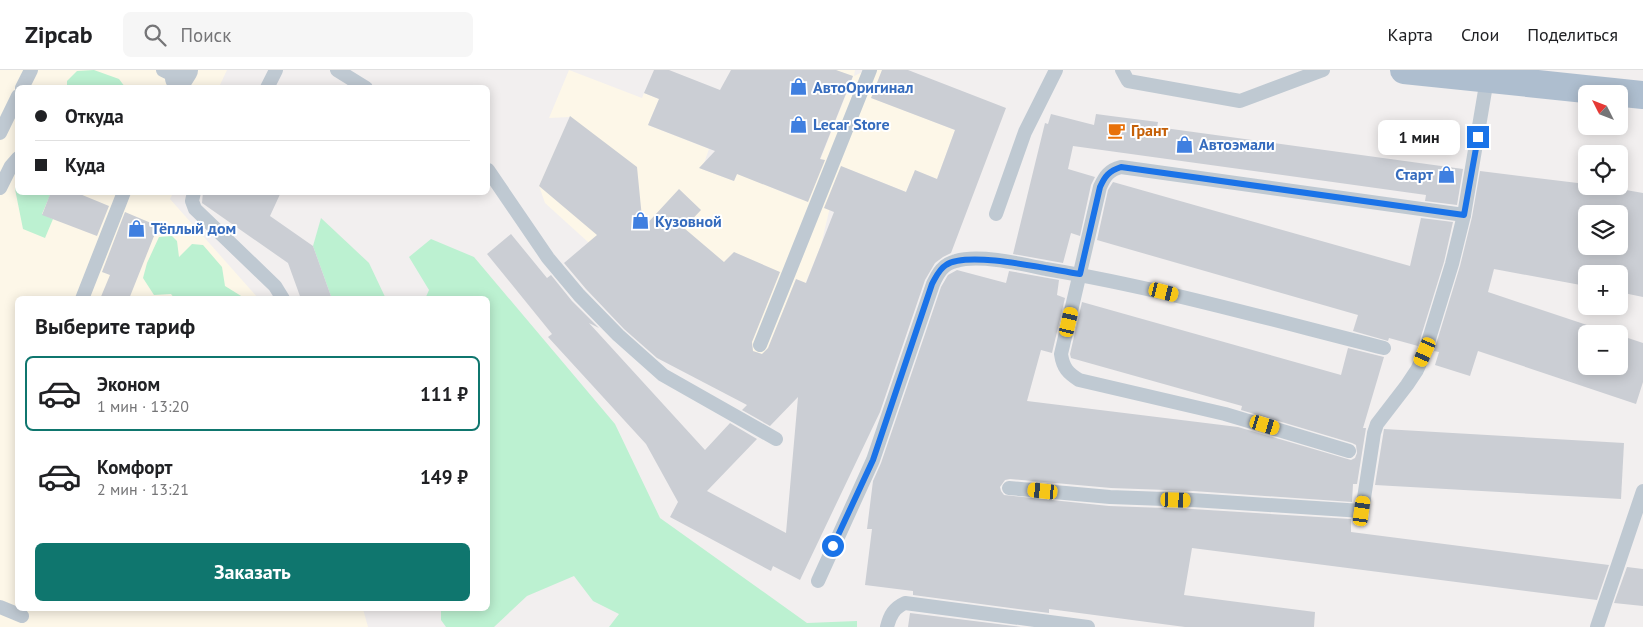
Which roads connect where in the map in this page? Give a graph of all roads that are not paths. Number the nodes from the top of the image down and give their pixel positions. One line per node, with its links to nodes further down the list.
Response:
1 (31, 70): 10 (lane)
2 (276, 70): 11 (lane)
3 (336, 70): 12 (lane)
4 (870, 70): 26 (lane)
5 (1056, 70): 21 (lane)
6 (1122, 70): 7 (lane)
7 (1323, 70)
8 (1404, 70): 9 (main road)
9 (1487, 79): 13 (main road); 22 (lane)
10 (24, 85)
11 (268, 85)
12 (361, 85)
13 (1643, 95)
14 (12, 105): 15 (lane)
15 (0, 133)
16 (15, 161): 18 (lane)
17 (490, 173): 28 (lane)
18 (0, 188)
19 (123, 195): 24 (lane)
20 (193, 195): 25 (lane)
21 (996, 214)
22 (1464, 215): 23 (lane); 30 (lane)
23 (1080, 274): 27 (lane); 29 (lane); 32 (lane)
24 (83, 296)
25 (281, 296)
26 (760, 345)
27 (1384, 348)
28 (776, 439)
29 (1349, 451)
30 (1010, 488)
31 (1643, 491): 37 (lane)
32 (818, 581)
33 (0, 607): 34 (lane)
34 (21, 617)
35 (887, 627): 36 (lane)
36 (1088, 627)
37 (1597, 627)

